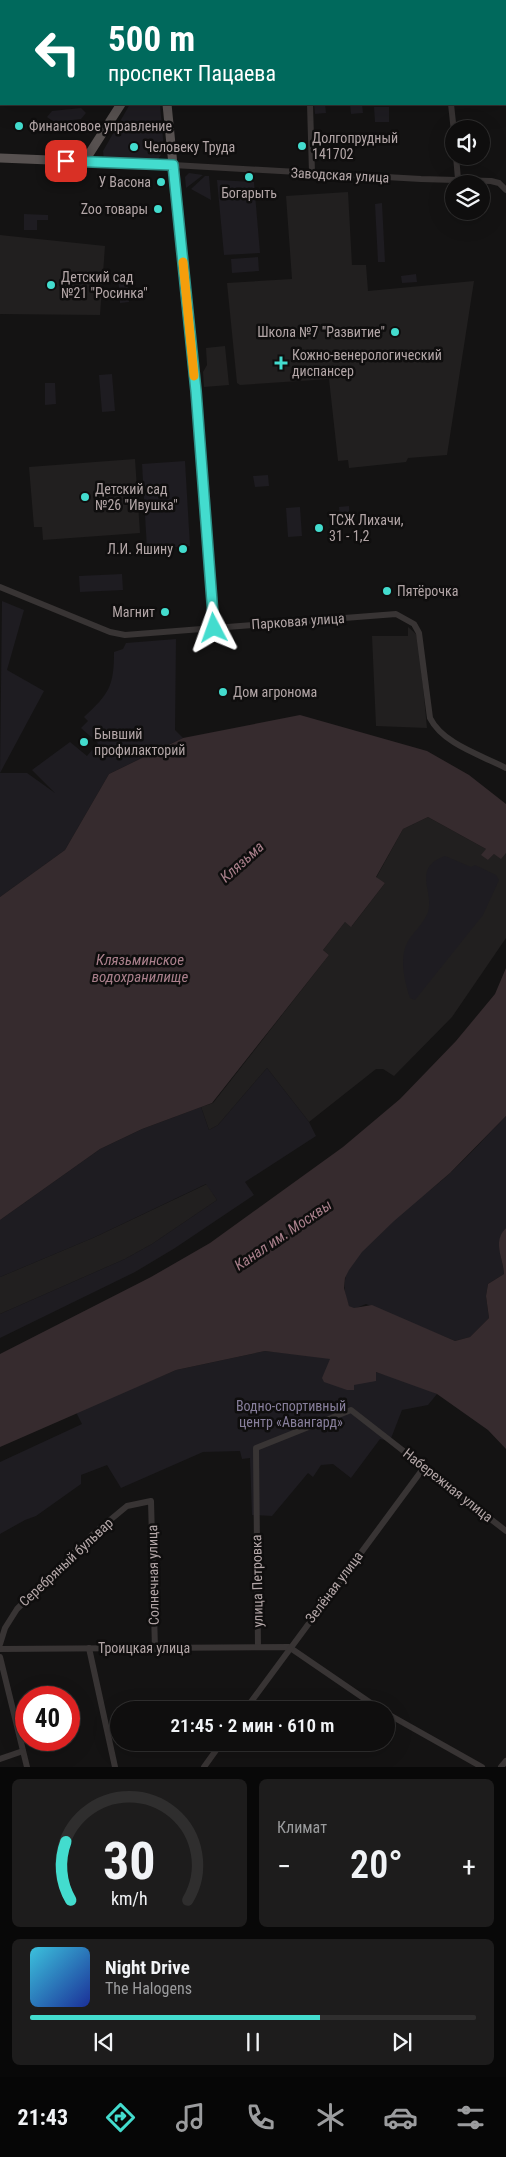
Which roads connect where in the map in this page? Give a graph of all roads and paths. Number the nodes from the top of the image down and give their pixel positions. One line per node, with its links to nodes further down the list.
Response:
1 (120, 105): 7 (main road)
2 (167, 105): 8 (main road)
3 (310, 105): 9 (street)
4 (451, 105): 5 (street)
5 (453, 120)
6 (0, 158): 7 (main road)
7 (84, 162): 8 (main road)
8 (173, 165): 9 (street, Заводская улица); 14 (street)
9 (312, 173): 10 (street, Заводская улица)
10 (445, 178)
11 (490, 181): 12 (street, Заводская улица)
12 (505, 189)
13 (0, 586): 14 (street, Парковая улица)
14 (214, 628): 15 (street, Парковая улица)
15 (506, 768)
16 (425, 1466): 18 (street, Набережная улица); 19 (street, Набережная улица); 22 (street, Зелёная улица)
17 (151, 1501): 20 (street, Серебряный бульвар); 25 (street, Солнечная улица)
18 (256, 1516): 21 (street, улица Петровка)
19 (506, 1530)
20 (0, 1644)
21 (258, 1647): 22 (street, Троицкая улица); 25 (street, Троицкая улица)
22 (289, 1647): 27 (street, Зелёная улица); 28 (street)
23 (89, 1648): 24 (street, Троицкая улица); 25 (street, Троицкая улица); 36 (street)
24 (0, 1649)
25 (154, 1649)
26 (0, 1657): 31 (street)
27 (250, 1701)
28 (368, 1701)
29 (395, 1718): 37 (street)
30 (216, 1751): 34 (street)
31 (23, 1752): 32 (street); 35 (street)
32 (0, 1759)
33 (506, 1760): 38 (street)
34 (206, 1766)
35 (27, 1767)
36 (115, 1767)
37 (482, 1767)
38 (501, 1767)

